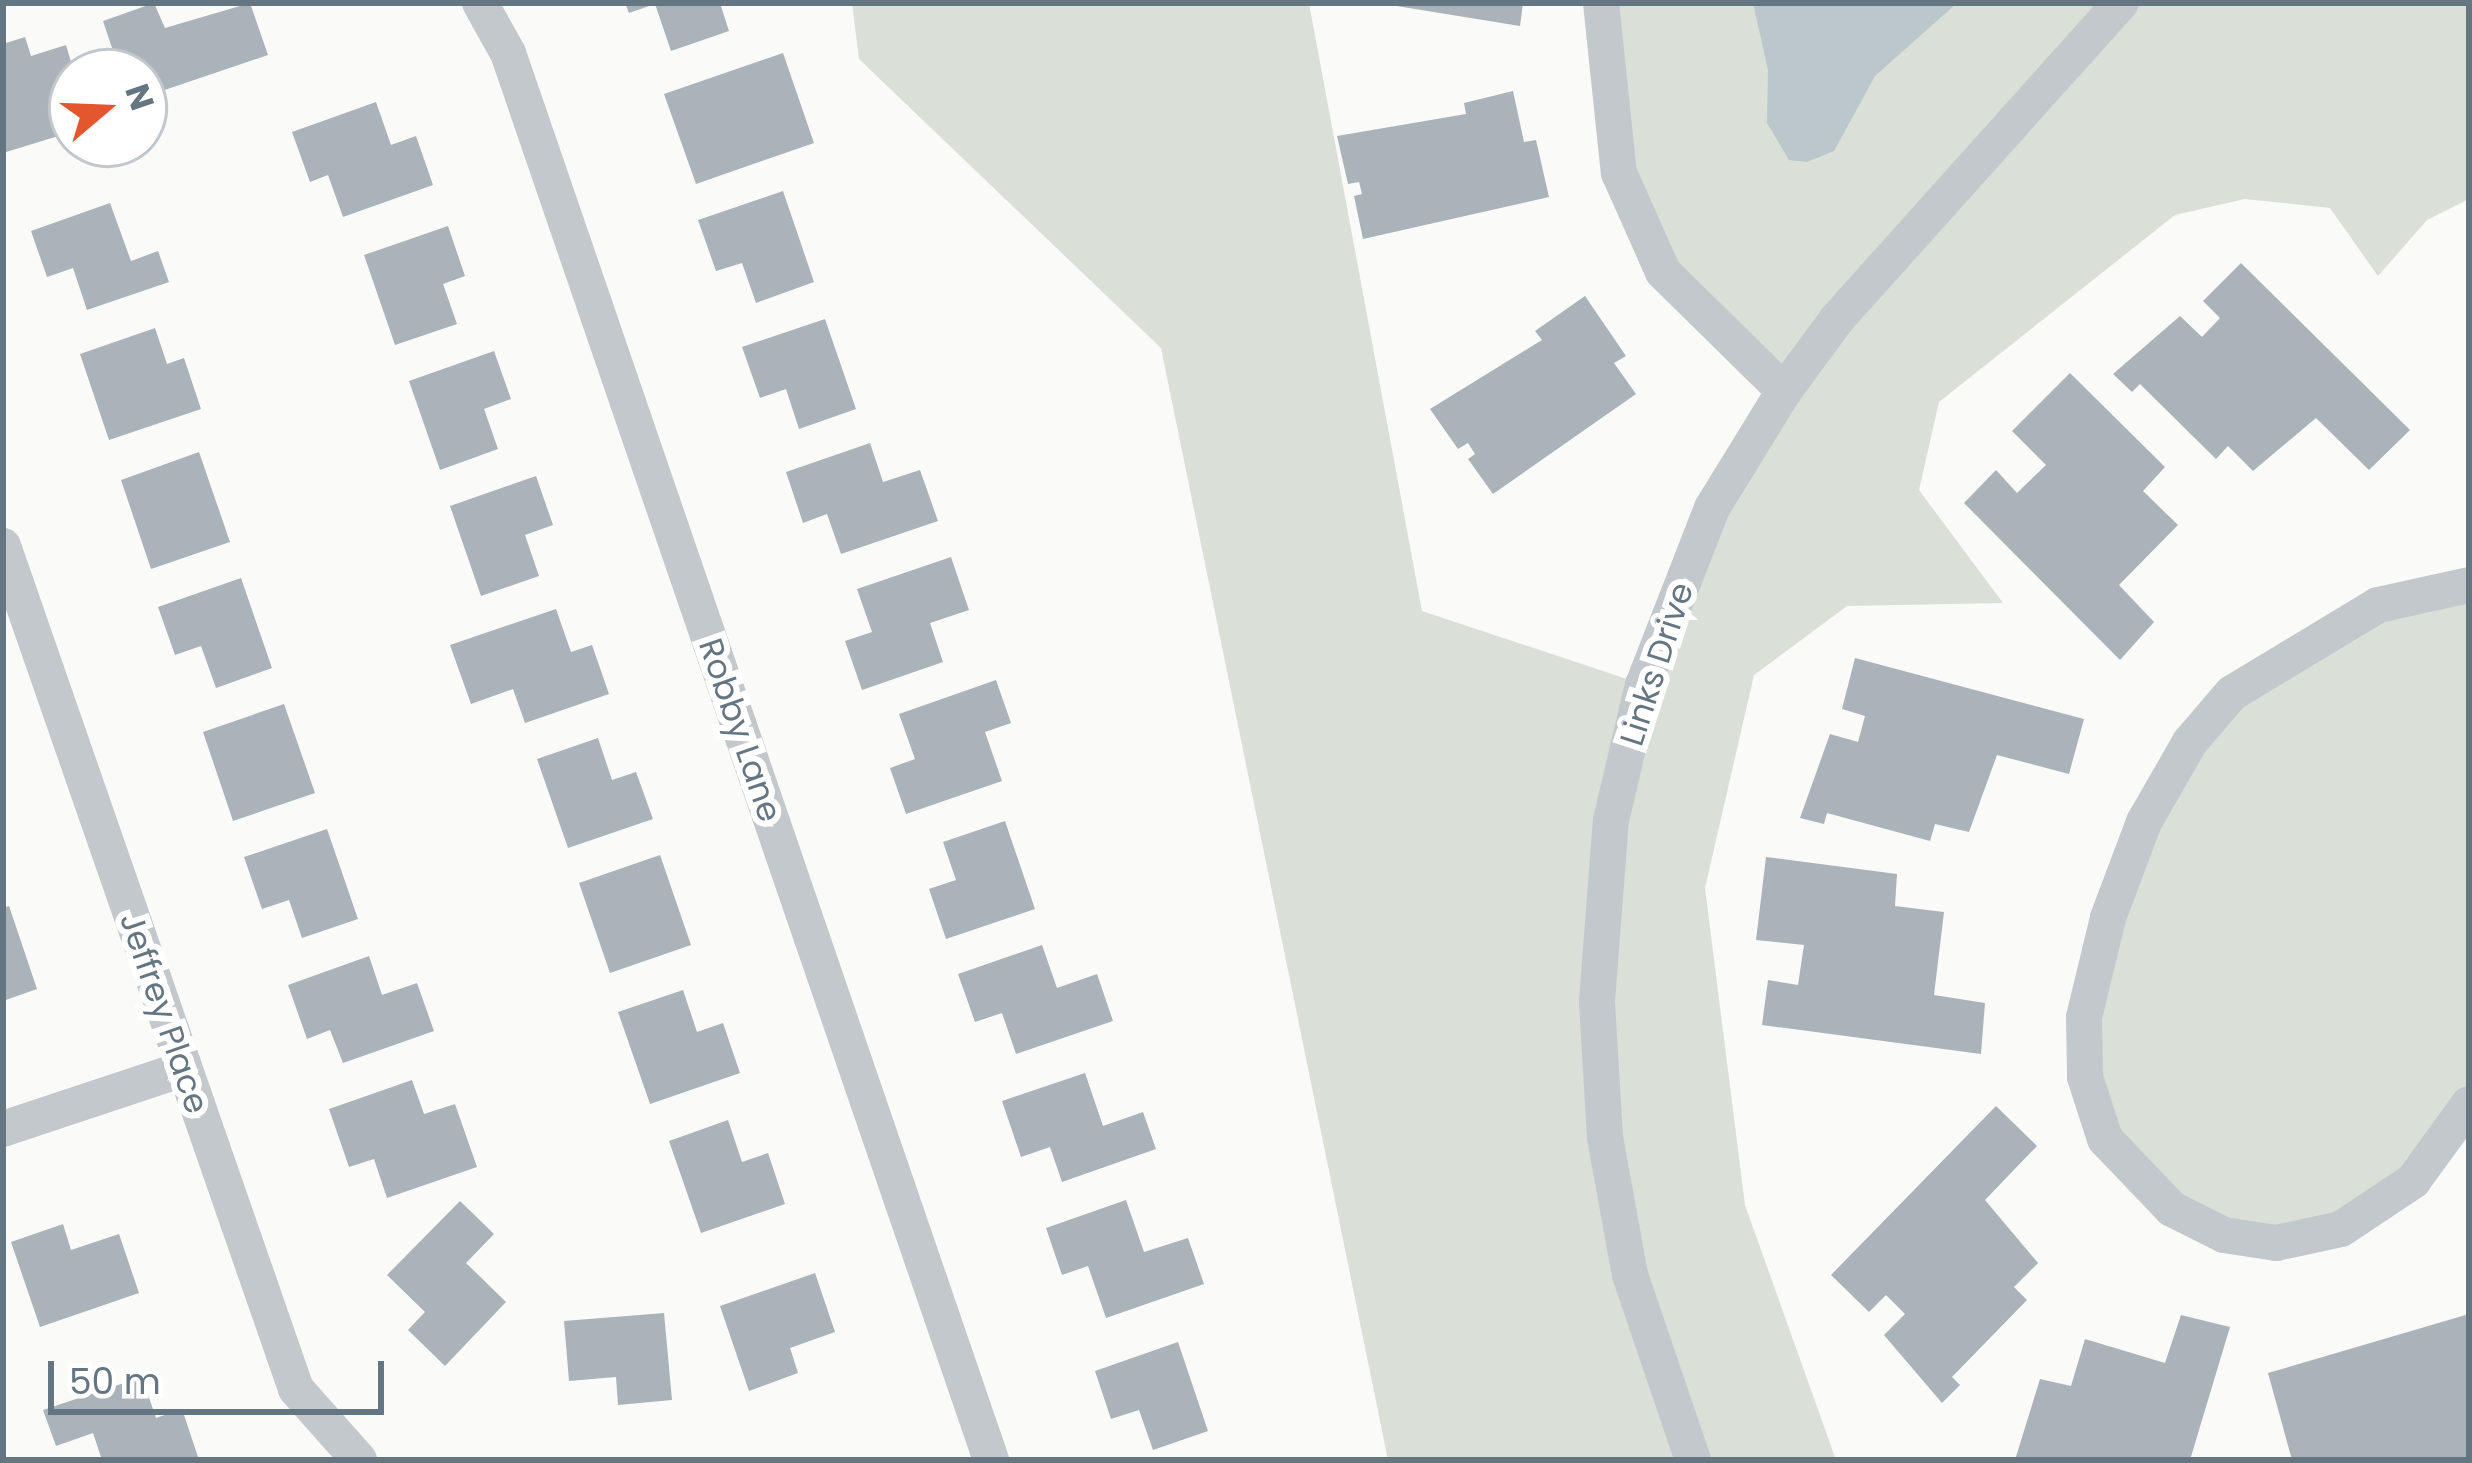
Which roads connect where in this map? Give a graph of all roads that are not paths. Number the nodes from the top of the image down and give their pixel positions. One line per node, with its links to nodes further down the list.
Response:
1 (480, 3): 10 (street, Robby Lane)
2 (1601, 3): 4 (street)
3 (2121, 3): 4 (street, Links Drive)
4 (1784, 391): 12 (street, Links Drive)
5 (3, 546): 7 (street, Jeffrey Place)
6 (2469, 585): 8 (street)
7 (183, 1069): 9 (street); 11 (street, Jeffrey Place)
8 (2469, 1104)
9 (3, 1129)
10 (977, 1457)
11 (358, 1460)
12 (1693, 1460)

